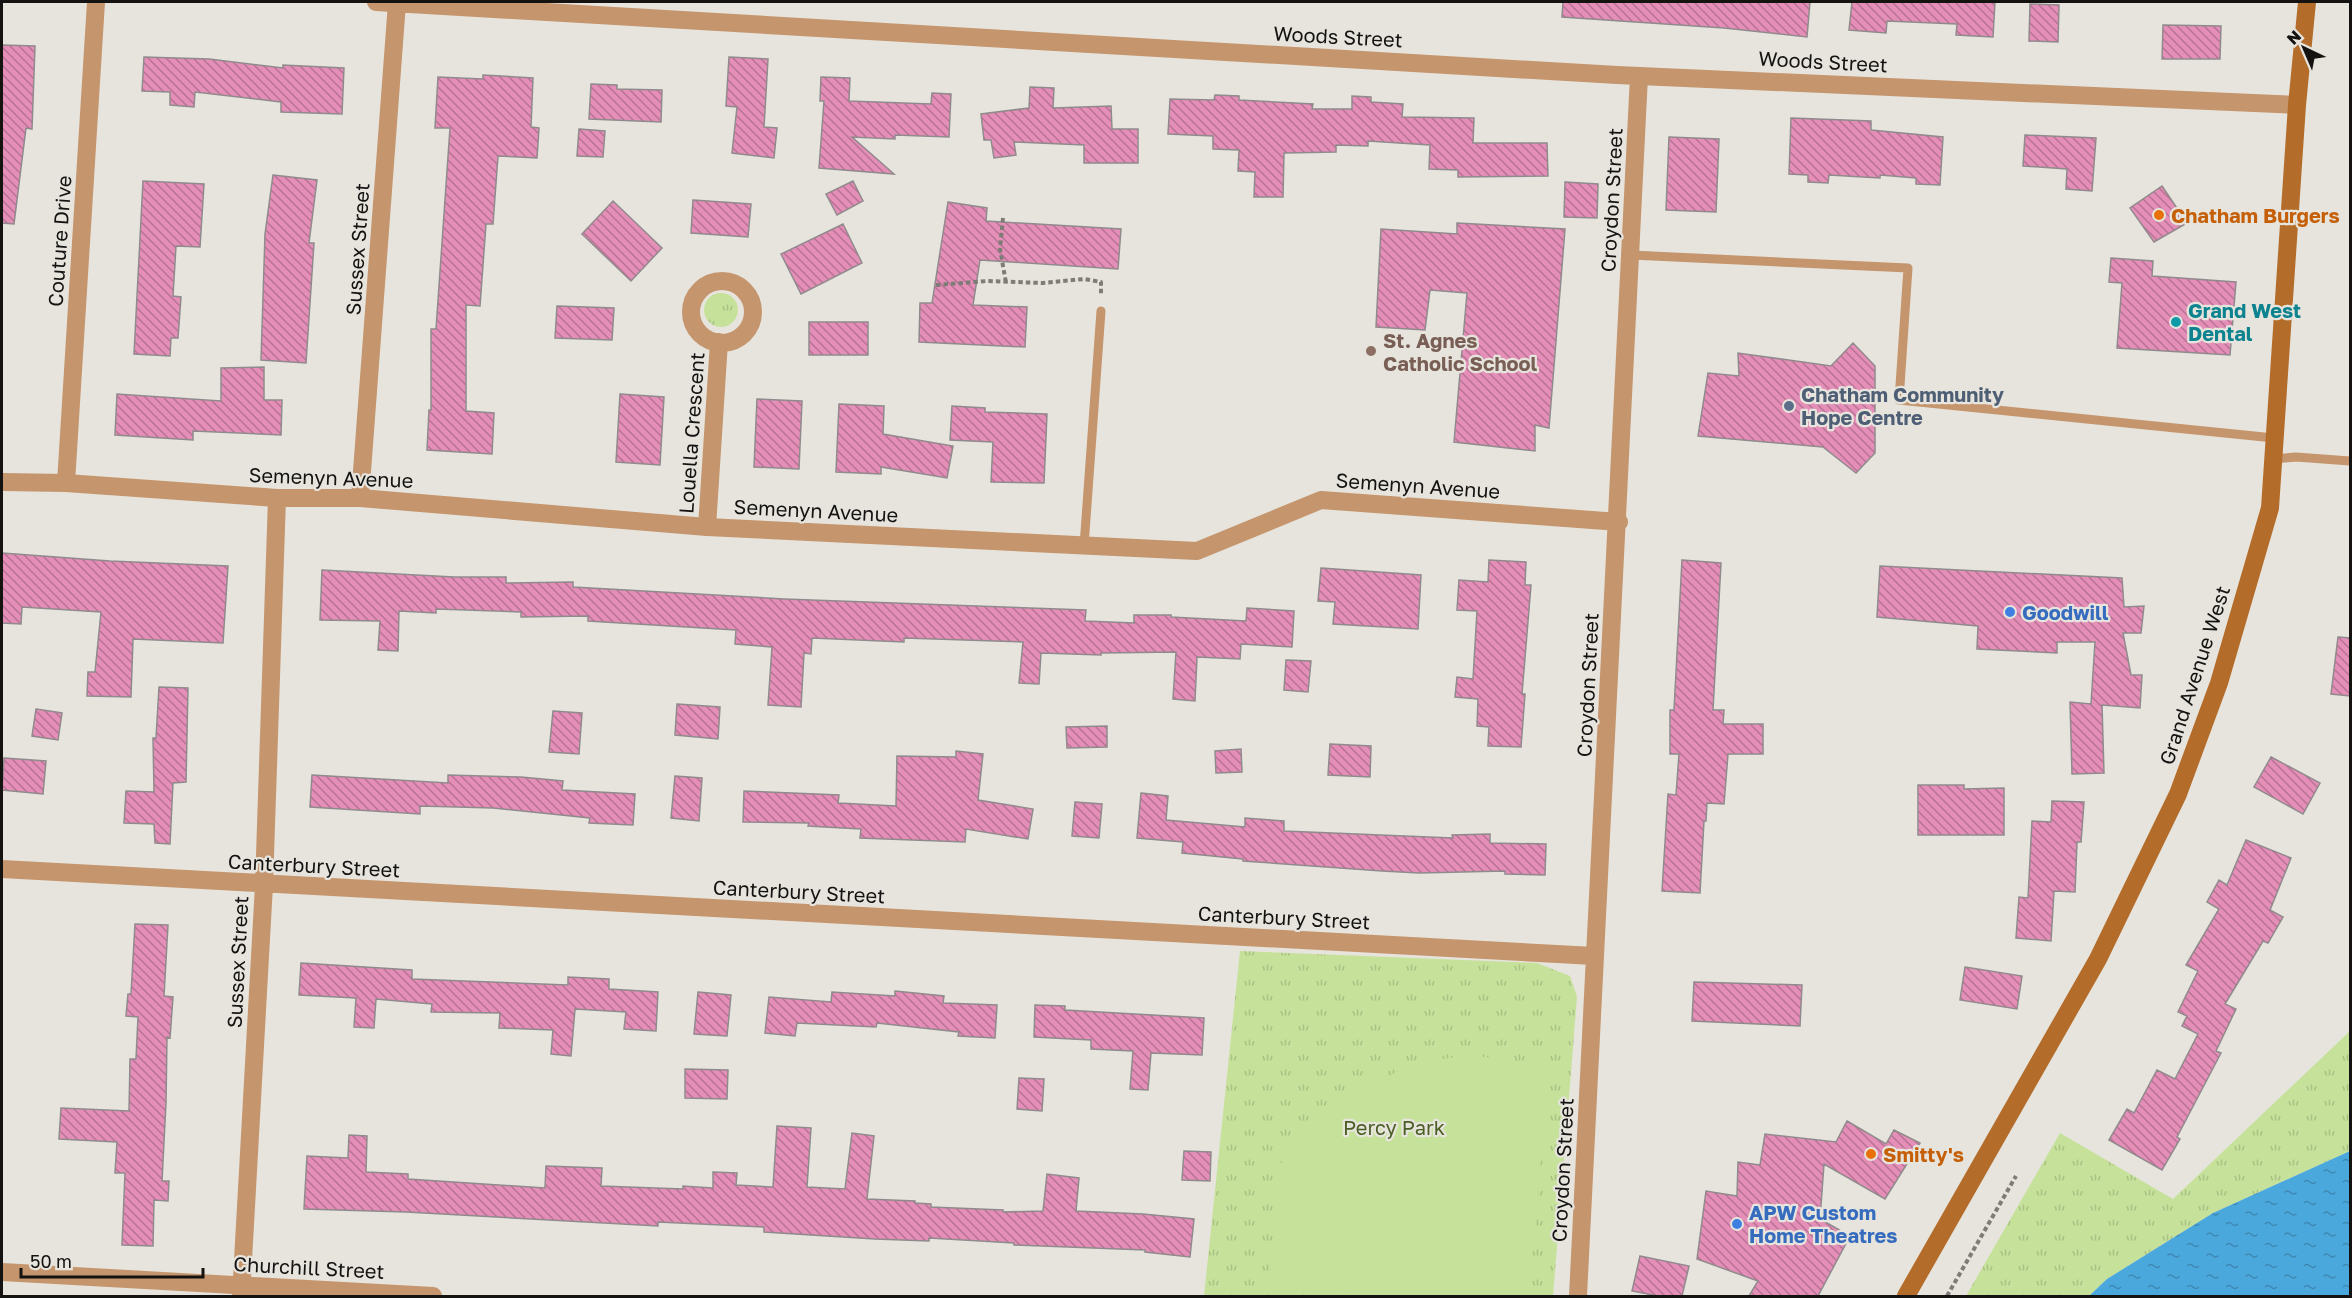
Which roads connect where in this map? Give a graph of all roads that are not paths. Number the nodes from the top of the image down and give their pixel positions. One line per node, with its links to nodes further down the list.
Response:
1 (96, 2): 14 (street, Couture Drive)
2 (376, 2): 4 (street, Woods Street)
3 (2307, 2): 6 (main road, Grand Avenue West)
4 (398, 3): 5 (street, Woods Street); 16 (street, Sussex Street)
5 (1639, 76): 6 (street, Woods Street); 7 (street, Croydon Street)
6 (2297, 105): 10 (main road, Grand Avenue West)
7 (1631, 255): 10 (lane); 17 (street, Croydon Street)
8 (1101, 311): 19 (lane)
9 (719, 342): 18 (street, Louella Crescent)
10 (2274, 438): 11 (main road, Grand Avenue West)
11 (2273, 459): 12 (lane); 27 (main road, Grand Avenue West)
12 (2350, 461)
13 (2, 482): 14 (street, Semenyn Avenue)
14 (66, 483): 15 (street, Semenyn Avenue)
15 (277, 498): 16 (street, Semenyn Avenue); 21 (street, Sussex Street)
16 (360, 498): 18 (street, Semenyn Avenue)
17 (1618, 522): 19 (street, Semenyn Avenue); 22 (street, Croydon Street)
18 (707, 527): 19 (street, Semenyn Avenue)
19 (1084, 546)
20 (2, 869): 21 (street, Canterbury Street)
21 (264, 885): 22 (street, Canterbury Street); 24 (street, Sussex Street)
22 (1594, 956): 26 (street, Croydon Street)
23 (2, 1272): 24 (street, Churchill Street)
24 (242, 1291): 25 (street, Churchill Street)
25 (433, 1296)
26 (1578, 1296)
27 (1906, 1296)

